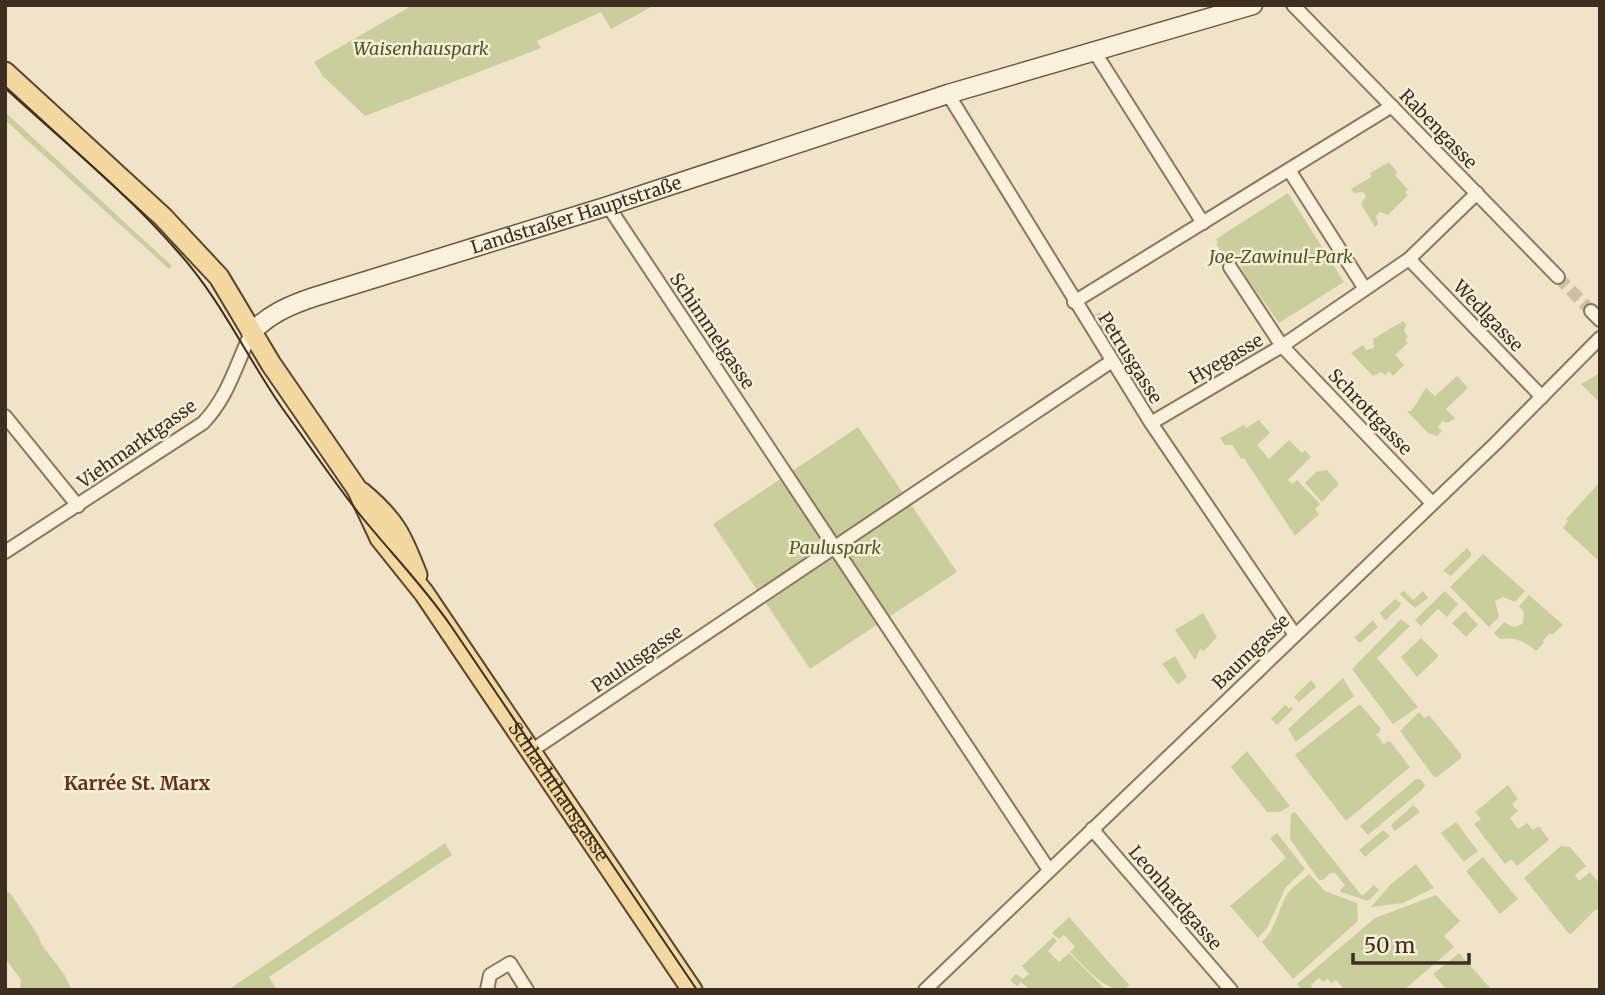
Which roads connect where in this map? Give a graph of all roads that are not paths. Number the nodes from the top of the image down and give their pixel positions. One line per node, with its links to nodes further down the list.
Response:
1 (1253, 5): 3 (main road, Landstraßer Hauptstraße)
2 (1293, 5): 6 (street, Rabengasse)
3 (1094, 51): 5 (main road, Landstraßer Hauptstraße); 10 (street)
4 (5, 72): 16 (main road)
5 (948, 94): 9 (main road, Landstraßer Hauptstraße); 15 (street, Petrusgasse)
6 (1392, 106): 7 (street); 8 (street, Rabengasse)
7 (1289, 170): 10 (street); 14 (street)
8 (1476, 193): 11 (street); 13 (street, Rabengasse)
9 (608, 206): 16 (main road, Landstraßer Hauptstraße); 25 (street, Schimmelgasse)
10 (1203, 223): 15 (street)
11 (1409, 260): 14 (street); 20 (street, Wedlgasse)
12 (1230, 267): 18 (street, Schrottgasse)
13 (1558, 277)
14 (1365, 289): 18 (street, Hyegasse)
15 (1074, 302): 19 (street, Petrusgasse)
16 (251, 333): 24 (street, Viehmarktgasse); 28 (main road, Schlachthausgasse)
17 (1600, 338): 20 (street, Baumgasse)
18 (1282, 346): 22 (street, Hyegasse); 23 (street, Schrottgasse)
19 (1112, 361): 22 (street, Petrusgasse); 25 (street, Paulusgasse)
20 (1542, 397): 23 (street, Baumgasse)
21 (5, 416): 24 (street)
22 (1151, 423): 27 (street, Petrusgasse)
23 (1433, 503): 27 (street, Baumgasse)
24 (78, 506): 26 (street, Viehmarktgasse)
25 (835, 547): 28 (street, Paulusgasse); 30 (street, Schimmelgasse)
26 (5, 552)
27 (1295, 635): 29 (street, Baumgasse)
28 (531, 751): 33 (main road, Schlachthausgasse)
29 (1092, 829): 30 (street, Baumgasse); 35 (street, Leonhardgasse)
30 (1049, 870): 34 (street, Baumgasse)
31 (526, 989): 32 (street)
32 (487, 990)
33 (692, 990)
34 (925, 990)
35 (1231, 990)

